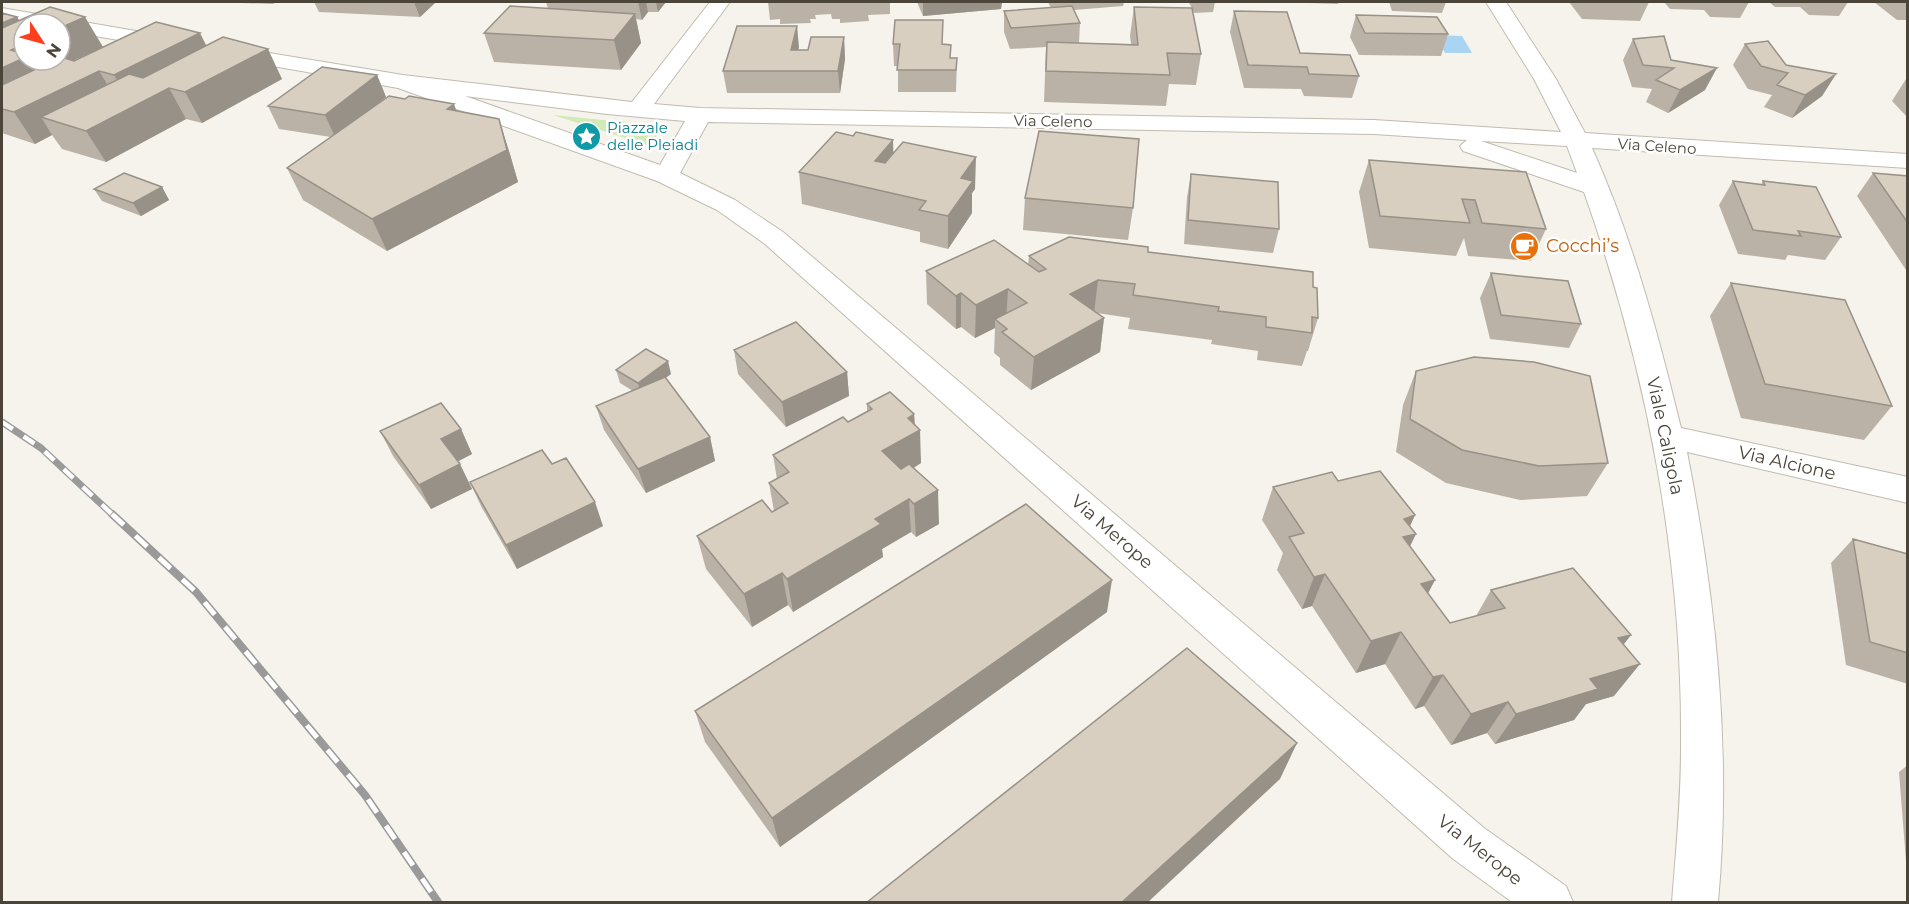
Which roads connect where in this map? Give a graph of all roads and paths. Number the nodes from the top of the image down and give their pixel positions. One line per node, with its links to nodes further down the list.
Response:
1 (720, 2): 7 (street)
2 (1496, 2): 10 (street, Viale Caligola)
3 (72, 26): 4 (street)
4 (189, 46)
5 (211, 49): 6 (street)
6 (404, 82): 7 (street); 12 (street)
7 (638, 110): 8 (street)
8 (700, 115): 9 (street, Via Celeno); 12 (street)
9 (1406, 128): 10 (street, Via Celeno); 13 (street, Via Celeno)
10 (1576, 141): 11 (street, Via Celeno); 13 (street, Viale Caligola)
11 (1908, 162)
12 (666, 176): 16 (street, Via Merope)
13 (1595, 187): 14 (street, Viale Caligola)
14 (1667, 435): 15 (street, Via Alcione); 17 (street, Viale Caligola)
15 (1908, 490)
16 (1550, 903)
17 (1695, 903)

